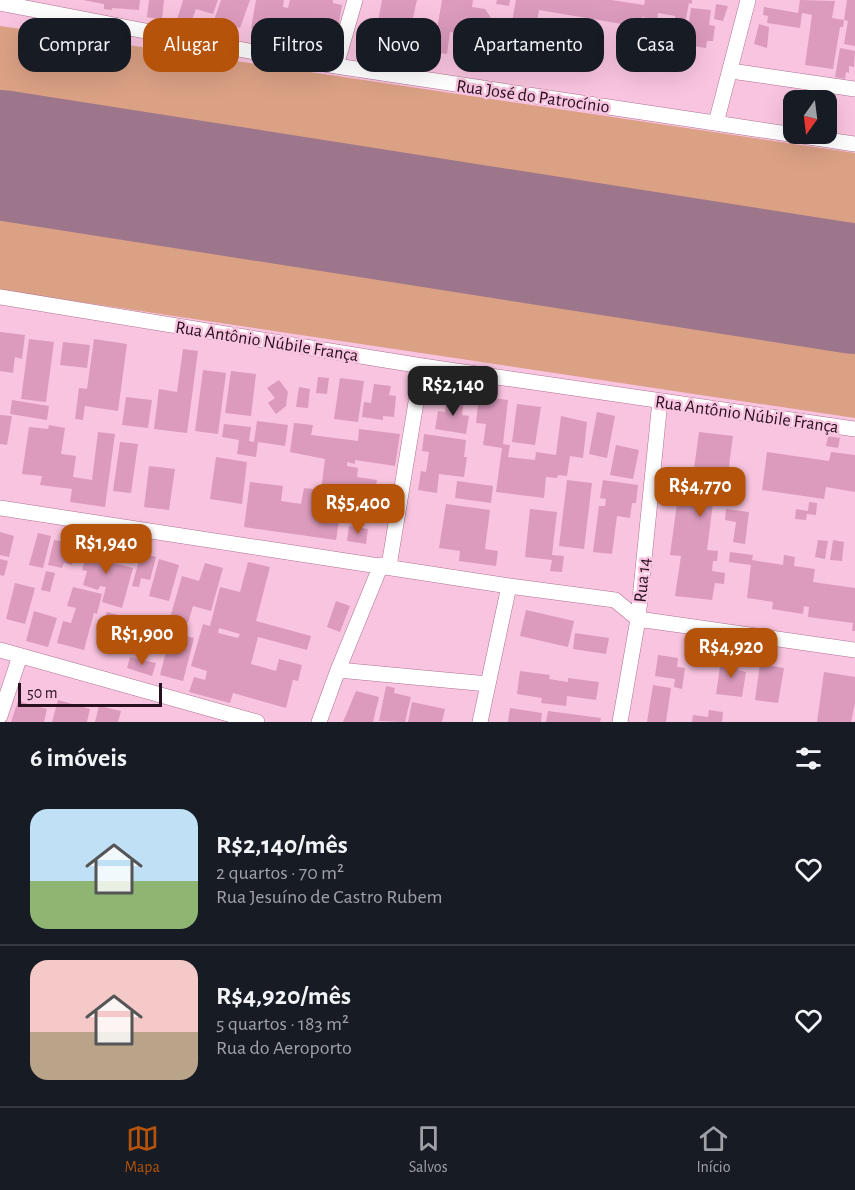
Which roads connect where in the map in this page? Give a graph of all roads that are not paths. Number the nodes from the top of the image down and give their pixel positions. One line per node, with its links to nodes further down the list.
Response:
1 (355, 0): 5 (street)
2 (748, 0): 8 (street)
3 (0, 3): 4 (street, Rua José do Patrocínio)
4 (22, 3): 6 (street, Rua José do Patrocínio)
5 (344, 38)
6 (251, 51)
7 (344, 67): 10 (street, Rua José do Patrocínio)
8 (731, 71): 9 (street); 10 (street)
9 (855, 89)
10 (716, 123): 11 (street, Rua José do Patrocínio)
11 (855, 144)
12 (0, 297): 13 (street, Rua Antônio Núbile França)
13 (422, 366): 14 (street, Rua Antônio Núbile França); 17 (street)
14 (660, 401): 15 (street, Rua Antônio Núbile França); 19 (street, Rua 14)
15 (855, 429)
16 (0, 508): 17 (street)
17 (385, 566): 18 (street); 23 (street)
18 (509, 586): 19 (street); 24 (street)
19 (638, 619): 21 (street); 29 (street, Rua 14)
20 (0, 650): 22 (street)
21 (855, 650)
22 (20, 656): 25 (street); 26 (street)
23 (338, 670): 24 (street); 27 (street)
24 (488, 684): 28 (street)
25 (0, 716)
26 (257, 722)
27 (319, 722)
28 (480, 722)
29 (620, 722)

